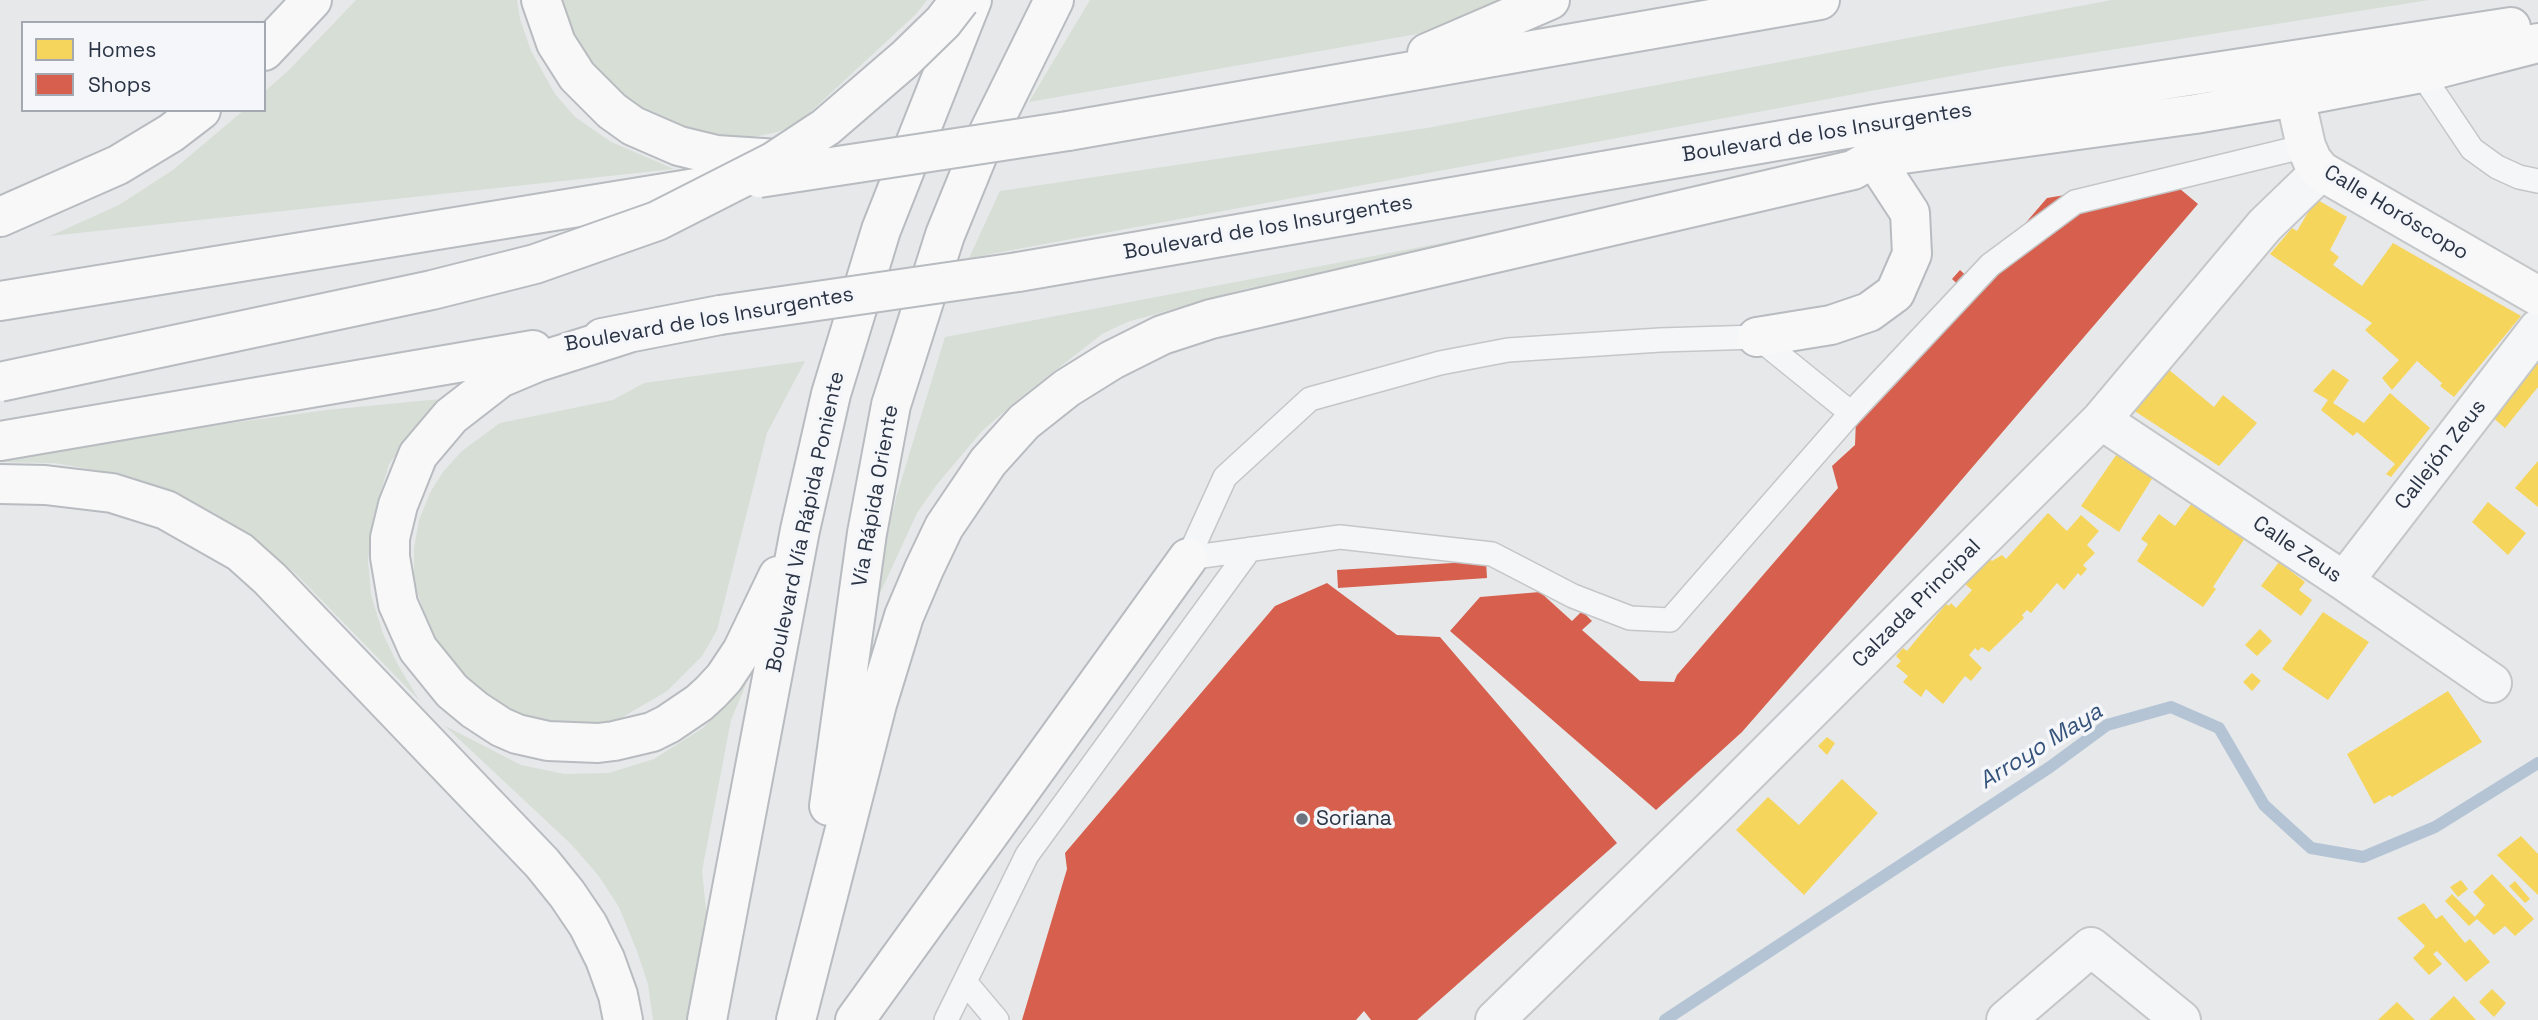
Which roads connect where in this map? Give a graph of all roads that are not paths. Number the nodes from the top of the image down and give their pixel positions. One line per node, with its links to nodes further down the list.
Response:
1 (312, 0): 11 (main road)
2 (541, 0): 19 (main road)
3 (955, 0): 16 (main road)
4 (960, 0): 27 (main road, bridge)
5 (972, 0): 16 (main road, Boulevard Vía Rápida Poniente)
6 (1054, 0): 40 (main road, Vía Rápida Oriente)
7 (1550, 0): 13 (main road)
8 (1820, 0): 13 (main road)
9 (2538, 23): 25 (main road, Boulevard de los Insurgentes, bridge)
10 (2538, 43): 12 (main road)
11 (266, 49)
12 (2421, 73): 14 (main road); 20 (lane)
13 (1367, 79): 19 (main road, bridge)
14 (2295, 97): 17 (main road); 18 (main road, Calle Horóscopo)
15 (198, 112): 21 (main road)
16 (927, 112): 32 (main road, Boulevard Vía Rápida Poniente)
17 (1874, 158): 26 (main road); 40 (main road)
18 (2313, 158): 22 (main road, Calle Horóscopo); 28 (lane); 29 (street, Calzada Principal)
19 (715, 170): 23 (main road)
20 (2538, 181)
21 (0, 217)
22 (2538, 296)
23 (0, 302)
24 (2538, 329): 35 (street, Callejón Zeus)
25 (629, 333): 30 (main road, Boulevard de los Insurgentes); 32 (main road)
26 (1757, 337): 28 (lane); 34 (lane)
27 (0, 382)
28 (1851, 413): 33 (lane)
29 (2101, 420): 35 (street, Calle Zeus); 44 (street, Calzada Principal)
30 (0, 441)
31 (0, 484): 38 (main road)
32 (800, 530): 39 (main road, Boulevard Vía Rápida Poniente)
33 (1250, 549): 34 (lane); 37 (lane)
34 (1188, 558): 41 (main road)
35 (2344, 581): 36 (street, Calle Zeus)
36 (2492, 683)
37 (965, 982): 42 (lane); 43 (lane)
38 (623, 1020)
39 (707, 1020)
40 (796, 1020)
41 (855, 1020)
42 (946, 1020)
43 (997, 1020)
44 (1495, 1020)
45 (2006, 1020): 46 (street)
46 (2181, 1020)

